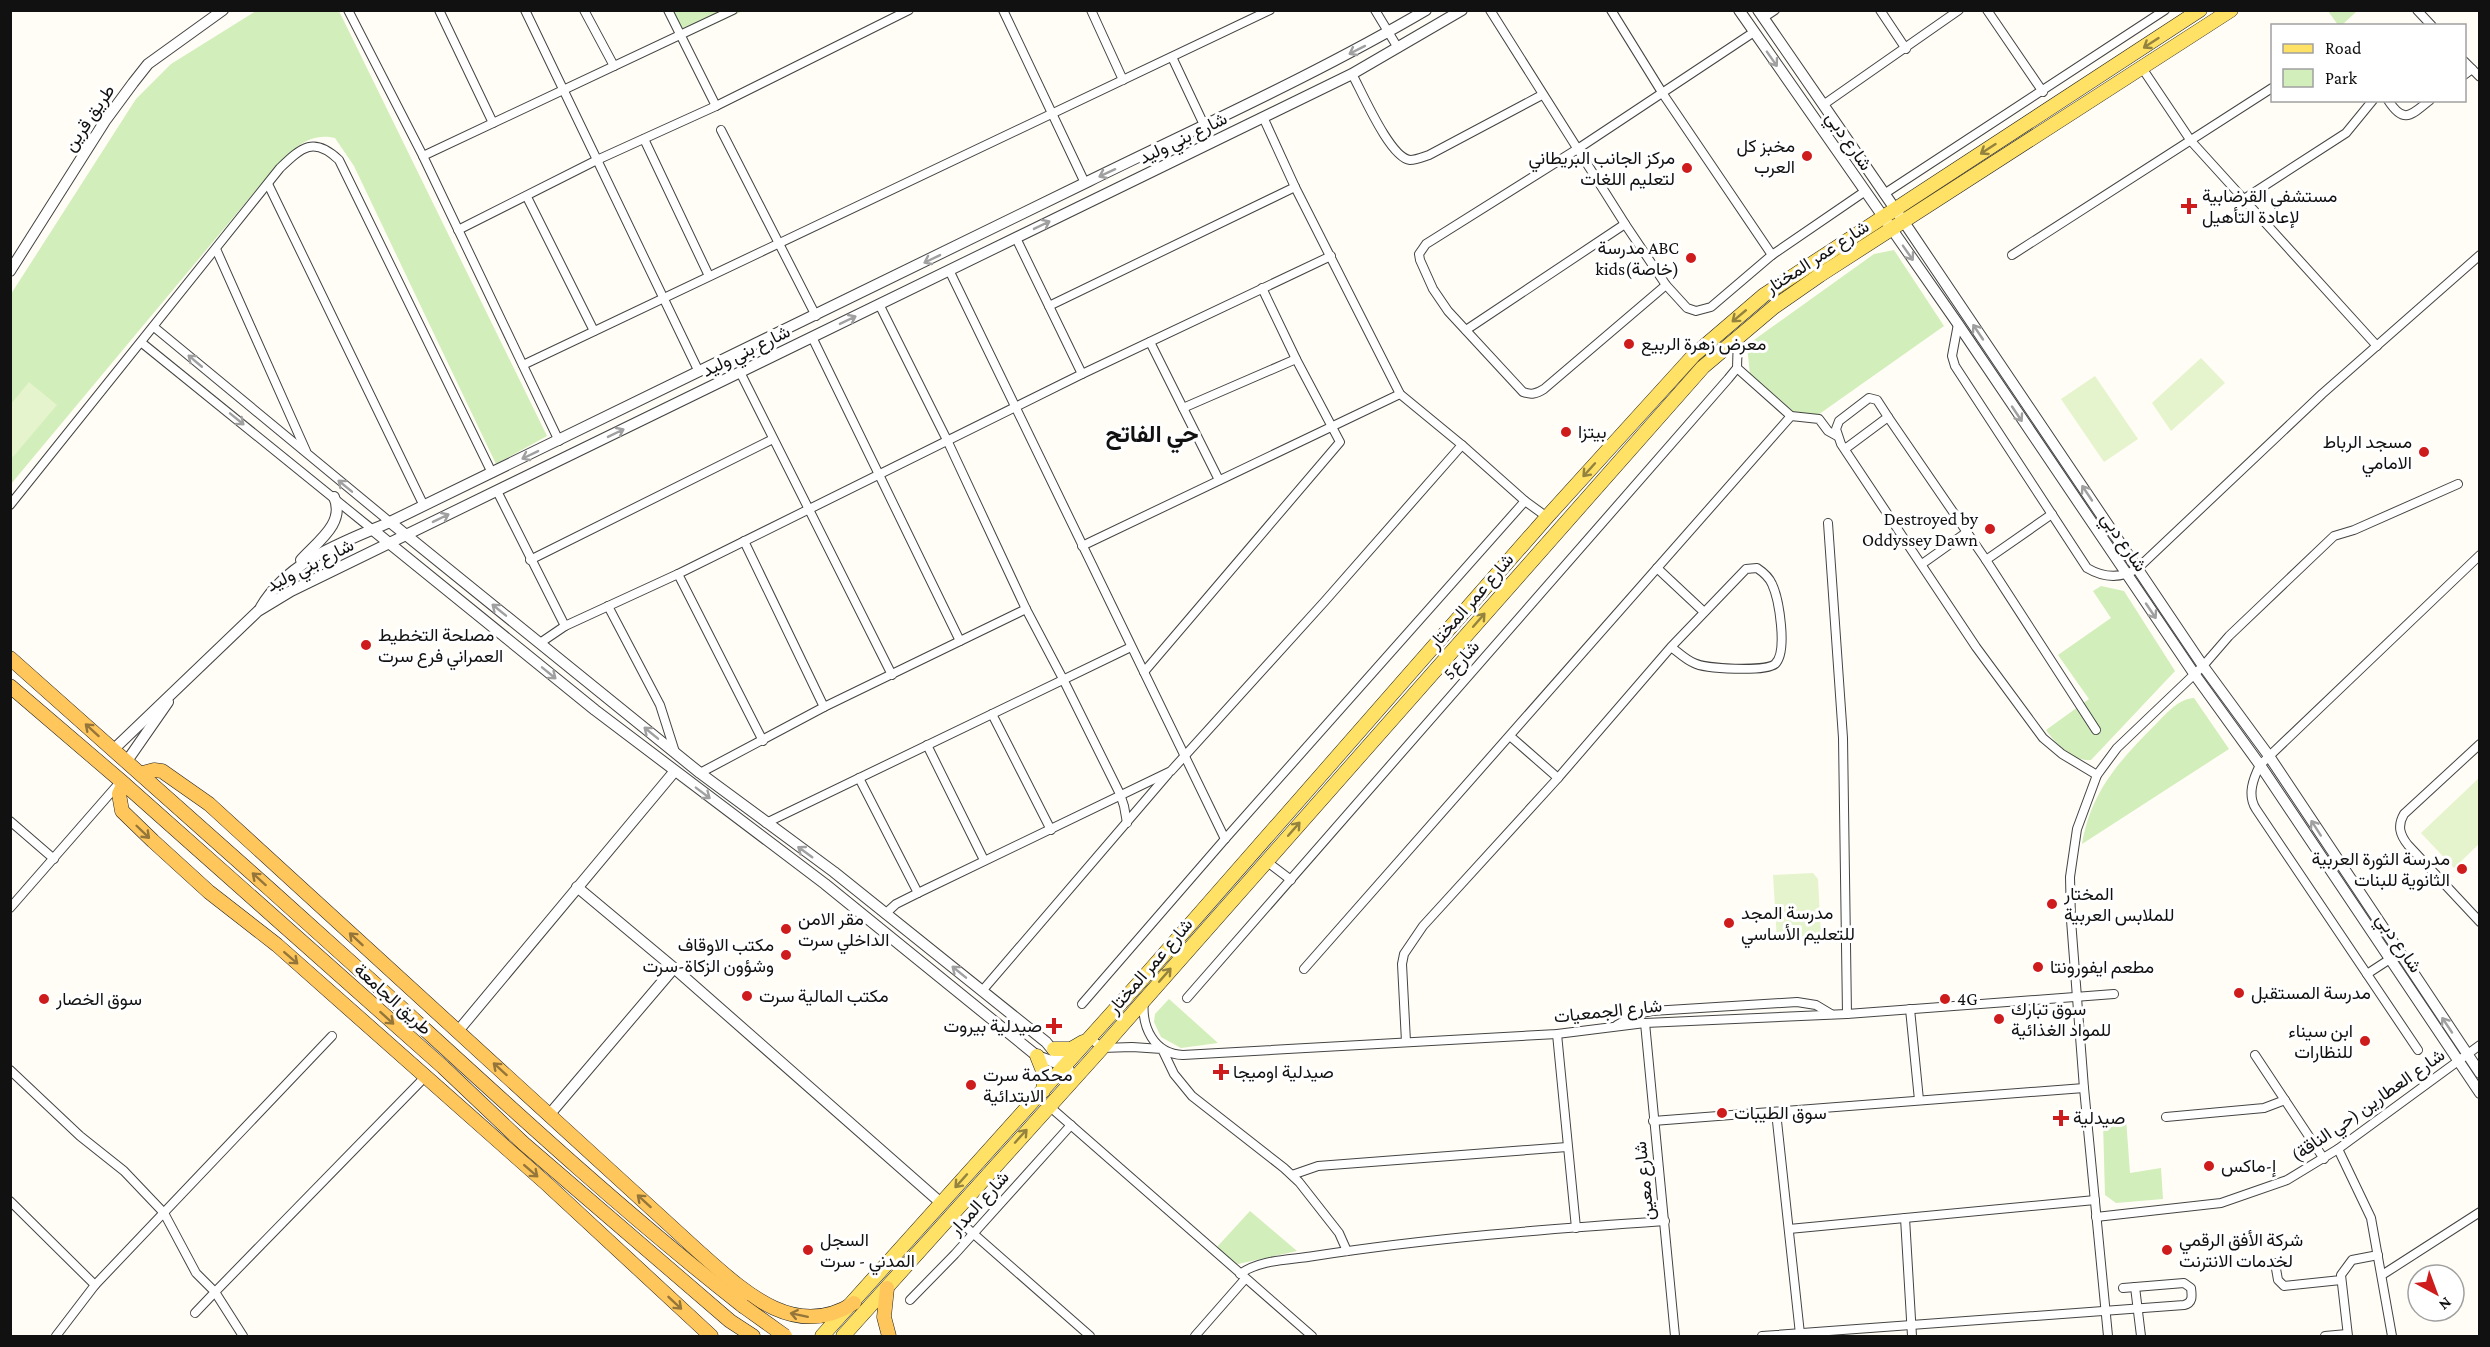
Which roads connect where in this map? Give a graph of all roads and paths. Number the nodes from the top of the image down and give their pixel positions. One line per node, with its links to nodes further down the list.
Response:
1 (223, 10): 83 (street, طريق قرين)
2 (348, 10): 60 (street)
3 (439, 10): 54 (street)
4 (525, 10): 42 (street)
5 (584, 10): 35 (street)
6 (668, 10): 30 (street)
7 (733, 10): 30 (street)
8 (909, 10): 51 (street)
9 (1003, 10): 52 (street)
10 (1091, 10): 41 (street)
11 (1270, 10): 33 (street)
12 (1375, 10): 28 (street)
13 (1426, 10): 28 (street, شارع بني وليد)
14 (1462, 10): 31 (street, شارع بني وليد)
15 (1490, 10): 46 (street)
16 (1611, 10): 45 (street)
17 (1739, 10): 29 (street, شارع دبي)
18 (1775, 10): 26 (street)
19 (1880, 10): 32 (street)
20 (1959, 10): 32 (street)
21 (1987, 10): 44 (street)
22 (2165, 10): 44 (street)
23 (2200, 10): 69 (main road, one-way to 69)
24 (2231, 10): 36 (main road, شارع عمر المختار)
25 (2417, 10): 27 (street)
26 (1761, 14): 50 (street, شارع دبي)
27 (2430, 24)
28 (1389, 32): 31 (street); 55 (street, شارع بني وليد, one-way to 55)
29 (1754, 32): 45 (street); 65 (street, شارع دبي, one-way to 65)
30 (681, 35): 35 (street); 51 (street)
31 (1398, 48): 38 (street, شارع بني وليد)
32 (1906, 49): 50 (street)
33 (1172, 57): 41 (street); 55 (street)
34 (2466, 63): 37 (street)
35 (614, 66): 42 (street)
36 (2142, 68): 58 (street); 71 (main road, شارع عمر المختار)
37 (2472, 69): 39 (street); 40 (street)
38 (1352, 74): 46 (street); 53 (street, شارع بني وليد)
39 (2466, 74)
40 (2480, 76)
41 (1123, 80): 52 (street)
42 (565, 89): 54 (street); 61 (street)
43 (2271, 89): 58 (street)
44 (2043, 92): 66 (street)
45 (1663, 94): 59 (street); 78 (street)
46 (1542, 95): 59 (street)
47 (2371, 102): 68 (street)
48 (2389, 102): 49 (street)
49 (2427, 102)
50 (1823, 105): 66 (street, شارع دبي)
51 (716, 106): 57 (street)
52 (1052, 114): 62 (street); 76 (street)
53 (1263, 117): 64 (street); 75 (street, شارع بني وليد, one-way to 53)
54 (493, 123): 60 (street)
55 (1205, 127): 62 (street, شارع بني وليد, one-way to 62)
56 (721, 130): 76 (street)
57 (644, 139): 61 (street); 84 (street)
58 (2191, 141): 68 (street); 79 (street)
59 (1579, 148): 72 (street); 93 (street)
60 (423, 156): 73 (street)
61 (597, 160): 67 (street); 87 (street)
62 (1085, 183): 90 (street, شارع بني وليد, one-way to 90)
63 (268, 184): 77 (street); 119 (street); 127 (street)
64 (1295, 187): 81 (street); 89 (street)
65 (1864, 192): 70 (street, شارع دبي); 78 (street)
66 (1884, 194): 69 (street, شارع دبي)
67 (527, 197): 73 (street); 94 (street)
68 (2244, 199): 99 (street)
69 (1895, 209): 70 (main road); 71 (street, شارع دبي)
70 (1883, 217): 74 (street, شارع دبي); 130 (main road, one-way to 130)
71 (1904, 222): 74 (main road, شارع عمر المختار); 144 (street, شارع دبي, one-way to 71)
72 (1625, 224): 85 (street); 93 (street)
73 (458, 230): 101 (street)
74 (1892, 230): 91 (street, شارع دبي, one-way to 91); 95 (main road, شارع عمر المختار)
75 (1016, 238): 82 (street, شارع بني وليد); 89 (street)
76 (779, 243): 84 (street); 90 (street)
77 (216, 249): 92 (street); 118 (street)
78 (1772, 255): 85 (street)
79 (2012, 255)
80 (2480, 255): 99 (street)
81 (1331, 256): 86 (street); 106 (street)
82 (950, 270): 88 (street, شارع بني وليد); 107 (street)
83 (10, 271)
84 (709, 276): 87 (street)
85 (1666, 285): 93 (street)
86 (1262, 288): 97 (street); 100 (street)
87 (664, 298): 94 (street); 103 (street)
88 (879, 304): 96 (street, شارع بني وليد, one-way to 88); 114 (street)
89 (1049, 306): 105 (street)
90 (816, 316): 103 (street, شارع بني وليد)
91 (1958, 324): 129 (street); 147 (street, شارع دبي, one-way to 147)
92 (154, 327): 98 (street); 118 (street, one-way to 92)
93 (1466, 330)
94 (594, 331): 101 (street)
95 (1738, 335): 102 (street); 195 (main road, شارع عمر المختار, one-way to 95)
96 (812, 337): 104 (street, شارع بني وليد); 120 (street)
97 (1150, 342): 105 (street); 108 (street)
98 (142, 343): 124 (street, one-way to 124); 126 (street)
99 (2377, 346): 144 (street)
100 (1296, 360): 108 (street); 111 (street)
101 (523, 365): 115 (street)
102 (1737, 368): 109 (street); 197 (street, شارع5)
103 (699, 372): 115 (street, شارع بني وليد)
104 (740, 372): 113 (street); 123 (street, شارع بني وليد, one-way to 104)
105 (1082, 374): 107 (street)
106 (1400, 394): 111 (street); 116 (street)
107 (1016, 406): 114 (street); 138 (street)
108 (1184, 408): 121 (street)
109 (1791, 416): 112 (street); 143 (street)
110 (1888, 417): 112 (street); 117 (street); 134 (street)
111 (1331, 427): 121 (street); 159 (street)
112 (1837, 436): 117 (street)
113 (773, 439): 128 (street); 140 (street)
114 (947, 440): 120 (street); 149 (street)
115 (559, 441): 119 (street, شارع بني وليد, one-way to 119)
116 (1462, 445): 125 (street); 176 (street)
117 (1845, 449): 142 (street)
118 (307, 456): 131 (street, one-way to 118)
119 (492, 473): 127 (street, شارع بني وليد)
120 (879, 474): 128 (street); 153 (street)
121 (1220, 480): 138 (street)
122 (2458, 484): 158 (street)
123 (496, 491): 135 (street, شارع بني وليد, one-way to 123); 140 (street)
124 (334, 497): 133 (street); 145 (street)
125 (1525, 501): 130 (street); 192 (street)
126 (10, 506)
127 (424, 506): 131 (street, شارع بني وليد)
128 (811, 508): 136 (street); 160 (street)
129 (2052, 514): 141 (street); 147 (street)
130 (1547, 517): 222 (main road)
131 (390, 522): 133 (street, شارع بني وليد); 135 (street)
132 (1827, 523): 216 (street)
133 (373, 530): 137 (street); 145 (street, شارع بني وليد)
134 (1966, 532): 141 (street); 142 (street)
135 (406, 536): 137 (street, شارع بني وليد); 154 (street, one-way to 135)
136 (744, 541): 146 (street); 166 (street)
137 (389, 544): 150 (street, شارع بني وليد); 167 (street, one-way to 167)
138 (1082, 546): 155 (street)
139 (2480, 555): 177 (street)
140 (530, 560): 152 (street)
141 (1986, 560): 169 (street)
142 (1922, 564): 183 (street)
143 (1657, 568): 151 (street); 170 (street)
144 (2138, 568): 147 (street); 158 (street, شارع دبي)
145 (293, 570): 150 (street, شارع بني وليد)
146 (678, 574): 148 (street); 171 (street)
147 (2126, 575): 161 (street, شارع دبي, one-way to 161)
148 (608, 606): 152 (street); 175 (street)
149 (1026, 609): 153 (street); 162 (street)
150 (258, 611): 164 (street)
151 (1704, 612): 156 (street); 156 (street)
152 (565, 626): 154 (street)
153 (960, 641): 160 (street)
154 (540, 643): 165 (street)
155 (1131, 647): 159 (street); 162 (street)
156 (1671, 647): 185 (street)
157 (10, 658): 174 (highway, one-way to 157)
158 (2203, 666): 161 (street); 177 (street, شارع دبي)
159 (1144, 672): 176 (street)
160 (892, 675): 166 (street)
161 (2194, 675): 178 (street, شارع دبي); 183 (street)
162 (1064, 679): 168 (street); 187 (street)
163 (10, 686): 186 (highway, طريق الجامعة)
164 (173, 694): 174 (street); 179 (street)
165 (606, 697): 167 (street); 175 (street, one-way to 165)
166 (824, 707): 171 (street)
167 (596, 710): 181 (street)
168 (992, 714): 173 (street); 191 (street)
169 (2096, 730)
170 (1510, 736): 185 (street); 206 (street)
171 (763, 741): 182 (street)
172 (2480, 744): 203 (street)
173 (927, 745): 184 (street); 194 (street)
174 (114, 748): 179 (highway)
175 (675, 752): 182 (street)
176 (1186, 754): 180 (street); 192 (street)
177 (2269, 756): 178 (street); 231 (street, شارع دبي, one-way to 177)
178 (2260, 765): 204 (street, شارع دبي); 207 (street)
179 (135, 768): 219 (highway, one-way to 179); 291 (highway, one-way to 179, bridge)
180 (1171, 771): 187 (street); 190 (street)
181 (674, 772): 198 (street, one-way to 198); 199 (street)
182 (700, 773): 189 (street)
183 (2097, 775): 210 (street)
184 (859, 778): 189 (street); 200 (street)
185 (1558, 778): 223 (street)
186 (123, 782): 193 (street); 233 (highway, طريق الجامعة, one-way to 233); 237 (highway, one-way to 237)
187 (1119, 794): 190 (street); 191 (street)
188 (10, 821): 193 (street)
189 (766, 823): 196 (street, one-way to 189)
190 (1127, 823): 208 (street)
191 (1051, 830): 194 (street)
192 (1225, 839): 213 (street)
193 (54, 860): 201 (street)
194 (984, 860): 200 (street)
195 (1266, 861): 197 (street); 212 (main road, شارع عمر المختار, one-way to 195)
196 (834, 872): 198 (street); 202 (street)
197 (1291, 880): 211 (street, شارع5)
198 (825, 884): 230 (street)
199 (577, 888): 205 (street); 219 (street)
200 (918, 892): 202 (street)
201 (10, 908)
202 (885, 914): 208 (street, one-way to 202)
203 (2480, 922)
204 (2390, 959): 207 (street); 231 (street, شارع دبي)
205 (674, 968): 245 (street); 256 (street)
206 (1304, 969)
207 (2367, 974): 228 (street)
208 (982, 991): 227 (street)
209 (2114, 994): 210 (street, شارع الجمعيات)
210 (2076, 997): 214 (street, شارع الجمعيات); 238 (street)
211 (1187, 998)
212 (1144, 999): 225 (main road, شارع عمر المختار); 226 (street)
213 (1082, 1004)
214 (1910, 1009): 216 (street, شارع الجمعيات); 241 (street)
215 (1832, 1014): 216 (street, شارع الجمعيات); 217 (street, شارع الجمعيات); 218 (street)
216 (1846, 1014)
217 (1646, 1023): 218 (street, شارع الجمعيات); 247 (street, شارع معين)
218 (1616, 1026): 220 (street, شارع الجمعيات)
219 (458, 1031): 245 (highway, one-way to 219)
220 (1557, 1034): 223 (street, شارع الجمعيات); 249 (street)
221 (332, 1036): 258 (street)
222 (1090, 1038): 225 (street); 227 (main road); 232 (main road)
223 (1406, 1042): 226 (street, شارع الجمعيات)
224 (2480, 1045): 231 (street, شارع العطارين (حي الناقة))
225 (1102, 1048): 226 (street, شارع الجمعيات); 236 (main road, شارع عمر المختار)
226 (1162, 1049): 253 (street)
227 (1054, 1050): 232 (street)
228 (2418, 1050)
229 (2255, 1055): 242 (street)
230 (1037, 1056): 232 (street); 239 (main road)
231 (2463, 1059): 235 (street, شارع دبي); 240 (street, شارع دبي); 250 (street, شارع العطارين (حي الناقة))
232 (1065, 1066): 236 (street); 239 (main road)
233 (443, 1067): 251 (highway); 289 (highway, طريق الجامعة)
234 (10, 1070): 258 (street)
235 (2480, 1073)
236 (1076, 1076): 243 (main road, شارع عمر المختار)
237 (425, 1077): 251 (highway); 276 (street)
238 (2084, 1088): 241 (street); 254 (street)
239 (1042, 1090): 256 (main road, one-way to 256)
240 (2480, 1093)
241 (1919, 1100): 244 (street)
242 (2285, 1100): 246 (street); 252 (street)
243 (1049, 1106): 248 (street); 259 (main road, شارع عمر المختار, one-way to 243)
244 (1776, 1112): 247 (street); 264 (street)
245 (549, 1115): 279 (highway, one-way to 245)
246 (2166, 1117)
247 (1653, 1121): 262 (street, شارع معين)
248 (1071, 1125): 265 (street, شارع المدار); 270 (street)
249 (1567, 1147): 253 (street); 263 (street)
250 (2338, 1149): 252 (street, شارع العطارين (حي الناقة)); 267 (street)
251 (507, 1150): 288 (highway, one-way to 288)
252 (2324, 1159): 260 (street, شارع العطارين (حي الناقة))
253 (1292, 1175): 266 (street)
254 (2094, 1200): 260 (street); 261 (street)
255 (10, 1201): 272 (street)
256 (941, 1203): 278 (main road)
257 (2480, 1212): 269 (street)
258 (164, 1213): 272 (street); 276 (street)
259 (951, 1214): 265 (street); 274 (main road, شارع عمر المختار)
260 (2096, 1217): 281 (street)
261 (1905, 1218): 264 (street); 283 (street)
262 (1665, 1221): 263 (street); 298 (street, شارع معين)
263 (1576, 1228): 266 (street)
264 (1789, 1228): 284 (street)
265 (973, 1234): 277 (street, شارع المدار); 295 (street)
266 (1347, 1251): 270 (street)
267 (2378, 1255): 269 (street); 271 (street)
268 (2275, 1263): 271 (street)
269 (2382, 1275): 304 (street)
270 (1243, 1276): 296 (street); 297 (street)
271 (2341, 1280): 285 (street)
272 (95, 1285): 286 (street)
273 (2135, 1287): 275 (street); 280 (street); 280 (street)
274 (886, 1288): 293 (main road, شارع عمر المختار); 294 (highway)
275 (2122, 1288)
276 (215, 1292): 282 (street); 287 (street)
277 (910, 1300)
278 (854, 1303): 279 (highway, one-way to 279); 292 (main road)
279 (767, 1306): 290 (highway)
280 (2138, 1309): 281 (street); 302 (street)
281 (2105, 1311): 283 (street); 301 (street)
282 (195, 1313)
283 (1912, 1325): 284 (street); 300 (street)
284 (1800, 1334): 299 (street)
285 (2348, 1335): 303 (street)
286 (56, 1336)
287 (243, 1336)
288 (711, 1336)
289 (753, 1336)
290 (774, 1336)
291 (785, 1336)
292 (822, 1336)
293 (843, 1336)
294 (889, 1336)
295 (1090, 1336)
296 (1195, 1336)
297 (1312, 1336)
298 (1675, 1336)
299 (1762, 1336)
300 (1912, 1336)
301 (2108, 1336)
302 (2141, 1336)
303 (2325, 1336)
304 (2392, 1336)

